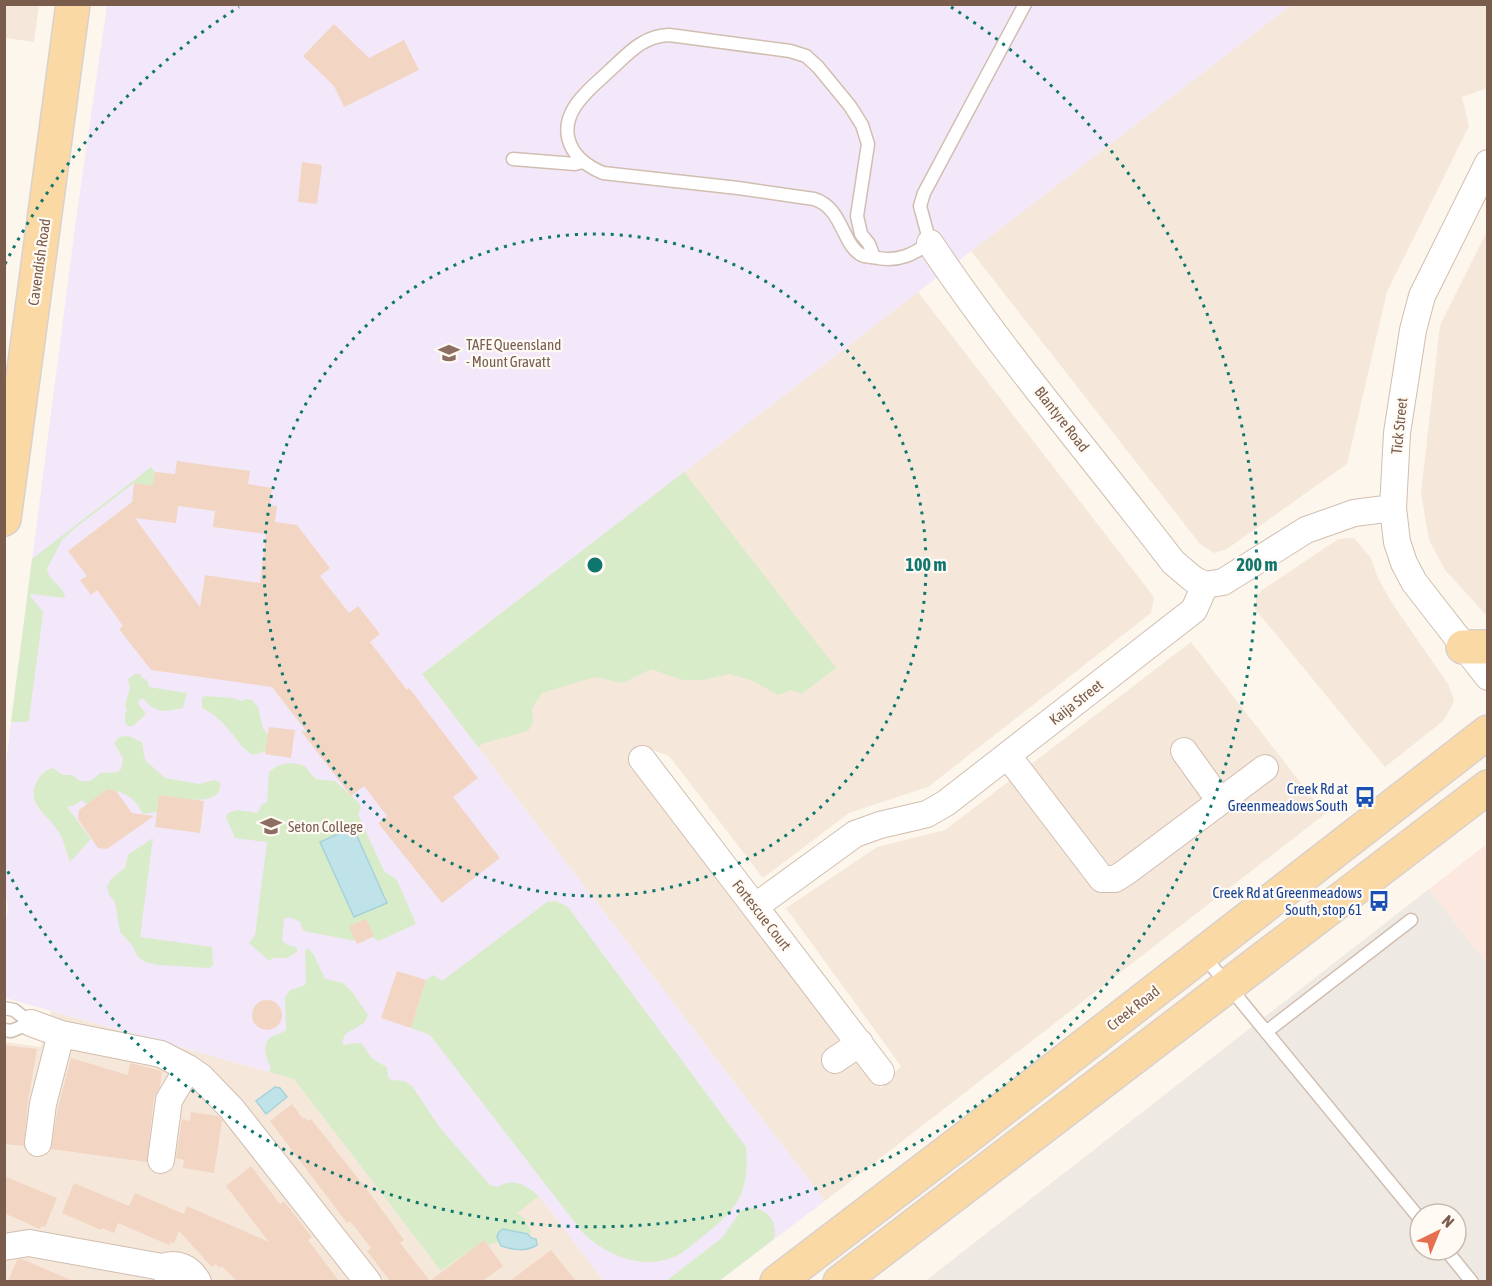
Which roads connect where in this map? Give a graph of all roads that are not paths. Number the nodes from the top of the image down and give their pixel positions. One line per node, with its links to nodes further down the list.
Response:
1 (73, 4): 9 (main road, Cavendish Road)
2 (1025, 4): 6 (lane)
3 (513, 159): 4 (lane)
4 (582, 162): 7 (lane); 7 (lane)
5 (1488, 163): 8 (street, Tick Street)
6 (930, 243): 7 (lane); 10 (street, Blantyre Road)
7 (874, 257)
8 (1394, 508): 10 (street); 11 (street, Tick Street)
9 (4, 519)
10 (1205, 585): 15 (street, Kaija Street)
11 (1475, 647): 12 (street, Tick Street)
12 (1488, 677)
13 (1488, 732): 22 (main road, Creek Road)
14 (1184, 752): 19 (street)
15 (1008, 756): 19 (street); 20 (street, Kaija Street)
16 (642, 759): 20 (street, Fortescue Court)
17 (1264, 768): 19 (street)
18 (1488, 787): 23 (main road)
19 (1220, 801)
20 (756, 906): 29 (street, Fortescue Court)
21 (1411, 920): 27 (lane)
22 (1202, 954): 23 (lane); 41 (main road, Creek Road)
23 (1227, 986): 27 (lane); 42 (main road)
24 (4, 1008): 25 (lane)
25 (31, 1023): 26 (lane); 28 (street)
26 (4, 1030)
27 (1266, 1032): 35 (lane)
28 (61, 1034): 31 (street); 33 (street)
29 (860, 1042): 30 (street); 32 (street, Fortescue Court)
30 (835, 1060)
31 (188, 1068): 34 (street); 40 (street)
32 (881, 1072)
33 (38, 1143)
34 (161, 1160)
35 (1408, 1204)
36 (4, 1247): 38 (street)
37 (1456, 1262): 43 (lane)
38 (169, 1274): 39 (street)
39 (198, 1281)
40 (368, 1281)
41 (777, 1281)
42 (840, 1281)
43 (1472, 1281)

